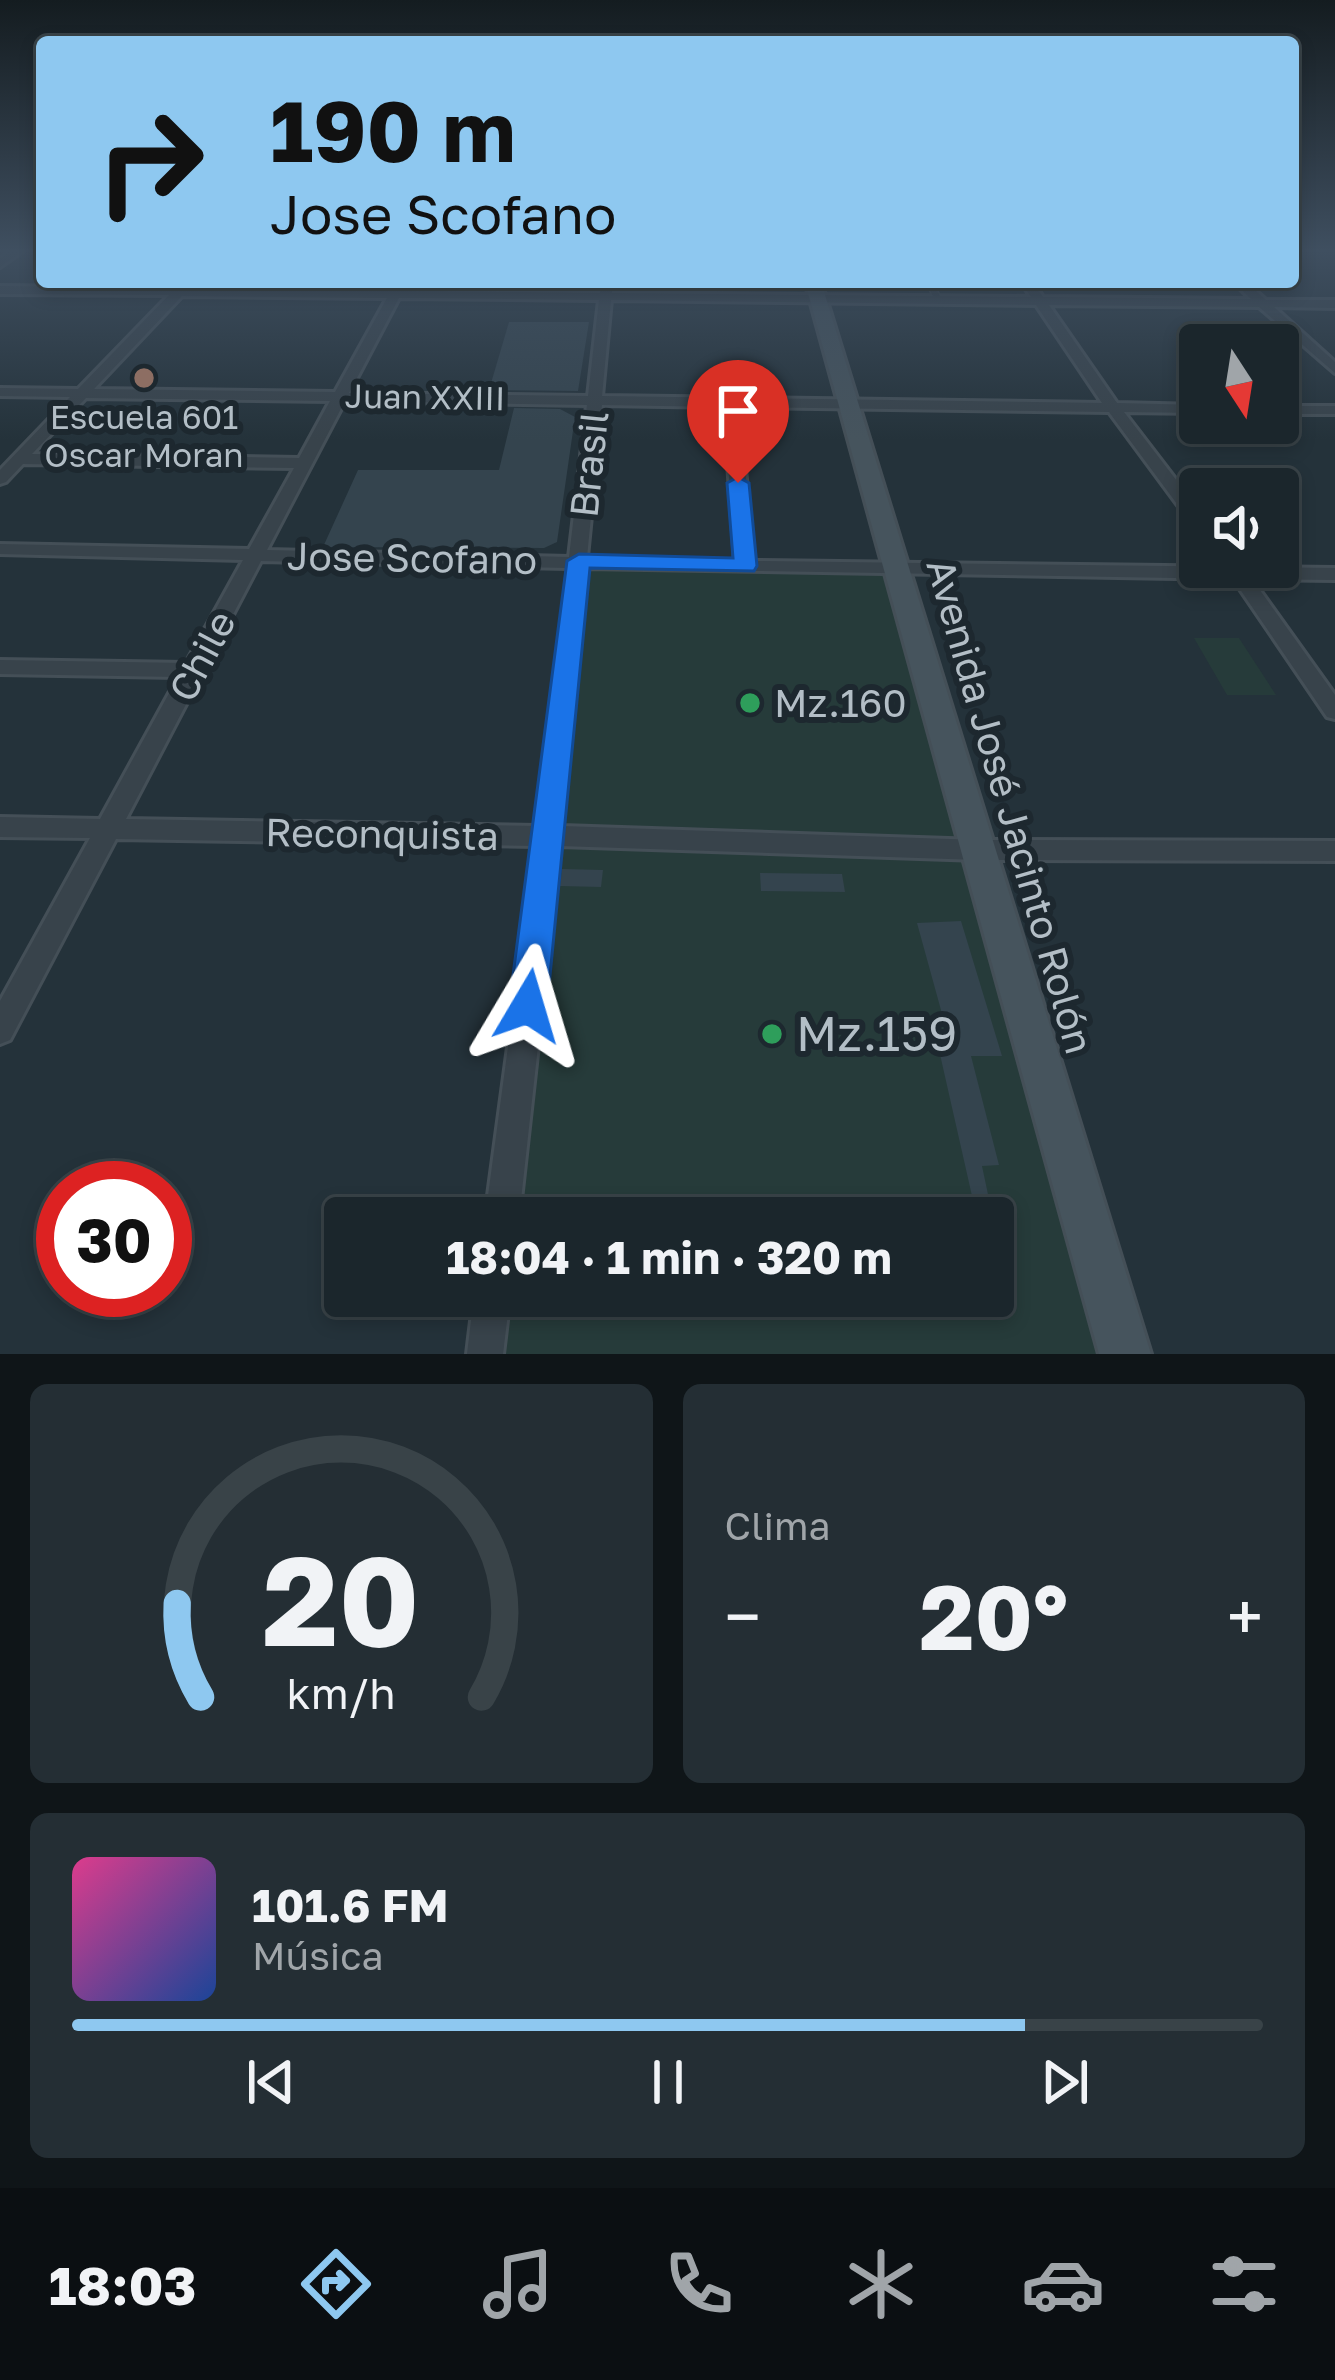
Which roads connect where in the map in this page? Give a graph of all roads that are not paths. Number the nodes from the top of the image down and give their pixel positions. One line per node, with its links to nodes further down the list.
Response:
1 (159, 313): 9 (street)
2 (385, 313): 10 (street, Chile)
3 (604, 313): 11 (street, Brasil)
4 (823, 313): 13 (street, Avenida José Jacinto Rolón)
5 (1050, 313): 14 (street)
6 (1272, 313): 7 (street)
7 (1335, 369)
8 (0, 392): 9 (street, Juan XXIII)
9 (81, 394): 10 (street, Juan XXIII); 18 (street)
10 (341, 395): 11 (street, Juan XXIII); 19 (street, Chile)
11 (596, 399): 12 (street, Juan XXIII); 24 (street, Brasil)
12 (731, 400): 13 (street, Juan XXIII); 25 (street)
13 (850, 403): 14 (street, Juan XXIII); 26 (street, Avenida José Jacinto Rolón)
14 (1113, 408): 15 (street, Juan XXIII); 21 (street)
15 (1179, 409)
16 (1299, 410): 17 (street)
17 (1335, 410)
18 (19, 459): 19 (street); 20 (street)
19 (305, 463): 23 (street, Chile)
20 (0, 479)
21 (1179, 495)
22 (0, 549): 23 (street, Jose Scofano)
23 (256, 554): 24 (street, Jose Scofano); 32 (street, Chile)
24 (579, 561): 25 (street, Jose Scofano); 36 (street, Brasil)
25 (746, 566): 26 (street, Jose Scofano)
26 (897, 570): 27 (street, Jose Scofano); 37 (street, Avenida José Jacinto Rolón)
27 (1179, 570)
28 (1299, 573): 29 (street, Jose Scofano)
29 (1335, 574)
30 (1249, 588): 33 (street)
31 (0, 667): 32 (street)
32 (194, 670): 35 (street, Chile)
33 (1335, 711)
34 (0, 827): 35 (street, Reconquista)
35 (109, 830): 36 (street, Reconquista); 39 (street, Chile)
36 (549, 836): 37 (street, Reconquista); 40 (street, Brasil)
37 (979, 850): 38 (street, Reconquista); 43 (street, Avenida José Jacinto Rolón)
38 (1335, 851)
39 (0, 1030)
40 (505, 1197)
41 (490, 1317): 42 (street)
42 (485, 1354)
43 (1125, 1354)

